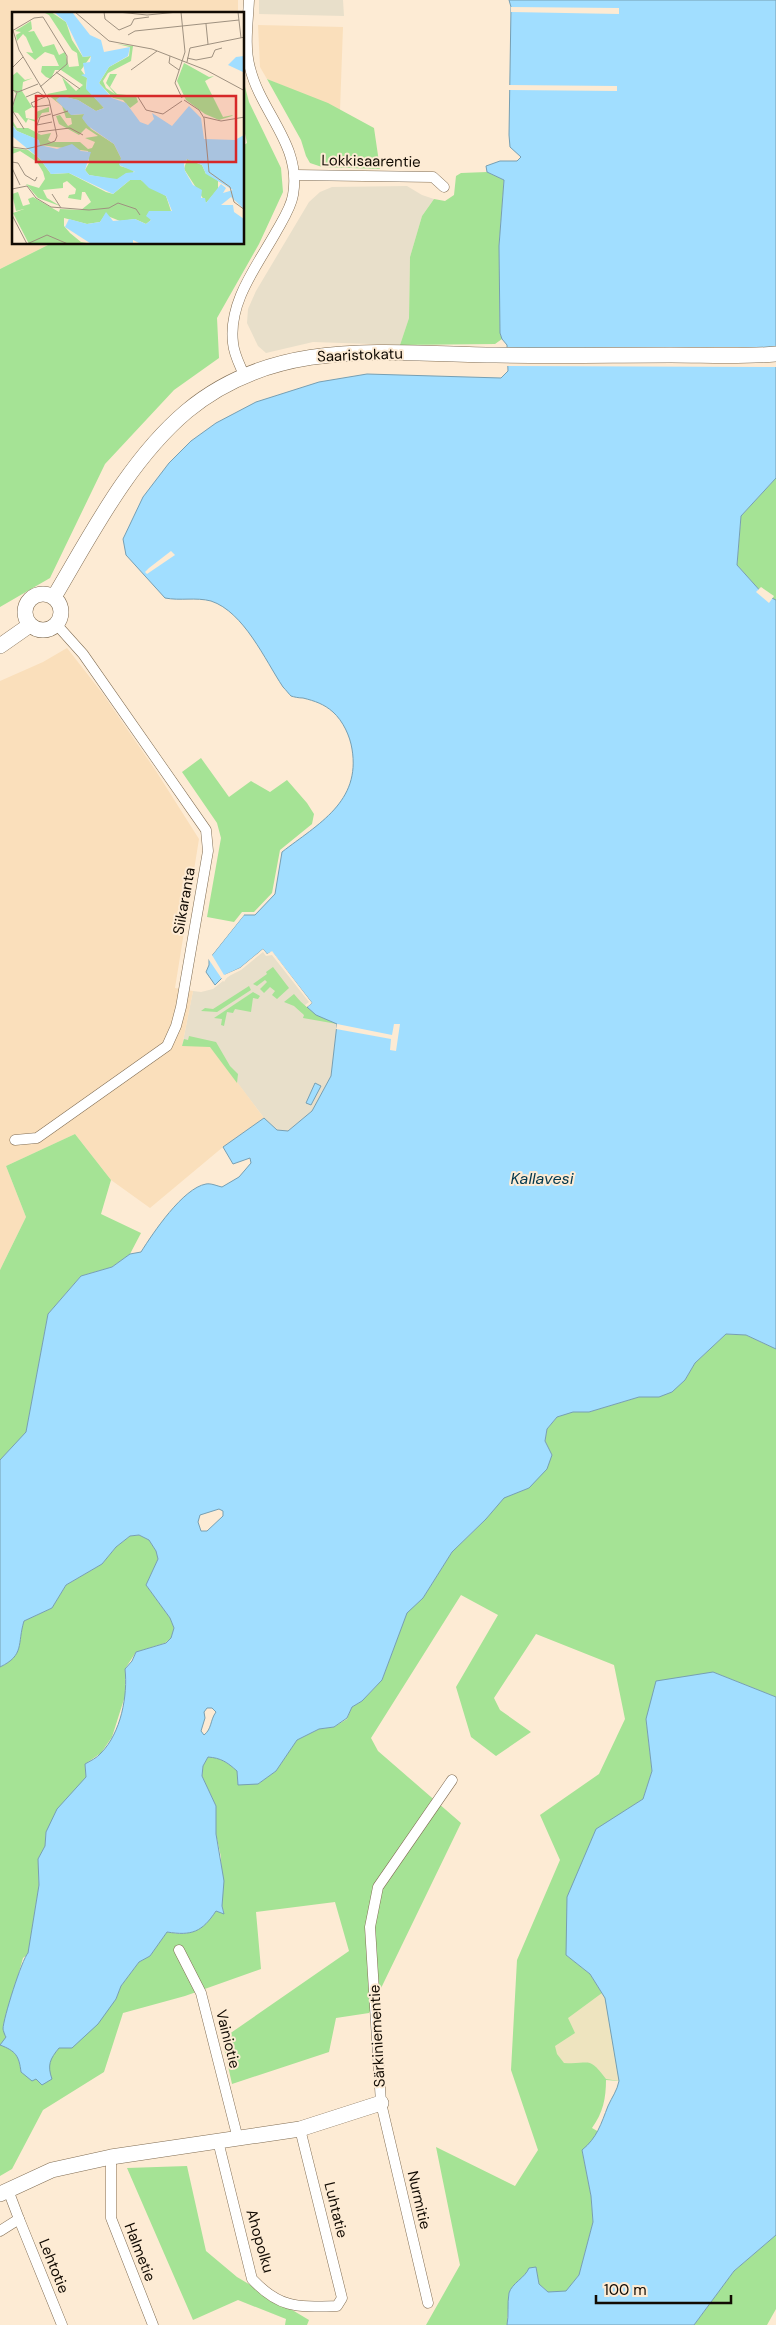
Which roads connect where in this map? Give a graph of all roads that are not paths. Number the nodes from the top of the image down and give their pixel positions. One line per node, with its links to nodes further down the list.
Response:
1 (249, 0): 2 (street)
2 (295, 175): 3 (street, Lokkisaarentie); 5 (street)
3 (444, 187)
4 (776, 354): 5 (main road, Saaristokatu)
5 (244, 375): 6 (main road, Saaristokatu)
6 (54, 597): 7 (main road); 8 (main road)
7 (30, 624): 8 (main road); 9 (main road)
8 (57, 624): 10 (street, Siikaranta)
9 (0, 646)
10 (15, 1140)
11 (452, 1780): 13 (street, Särkiniementie)
12 (180, 1950): 15 (street, Vainiotie)
13 (381, 2103): 14 (main road, Särkiniementie); 22 (street, Nurmitie)
14 (300, 2129): 15 (main road, Särkiniementie); 21 (street, Luhtatie)
15 (238, 2139): 16 (main road, Särkiniementie)
16 (218, 2141): 17 (main road, Särkiniementie); 21 (street, Ahopolku)
17 (112, 2157): 18 (main road, Särkiniementie); 24 (street, Halmetie)
18 (4, 2192): 19 (street, Lehtotie)
19 (19, 2219): 20 (street); 23 (street, Lehtotie)
20 (0, 2230)
21 (342, 2298)
22 (428, 2303)
23 (62, 2325)
24 (153, 2325)

